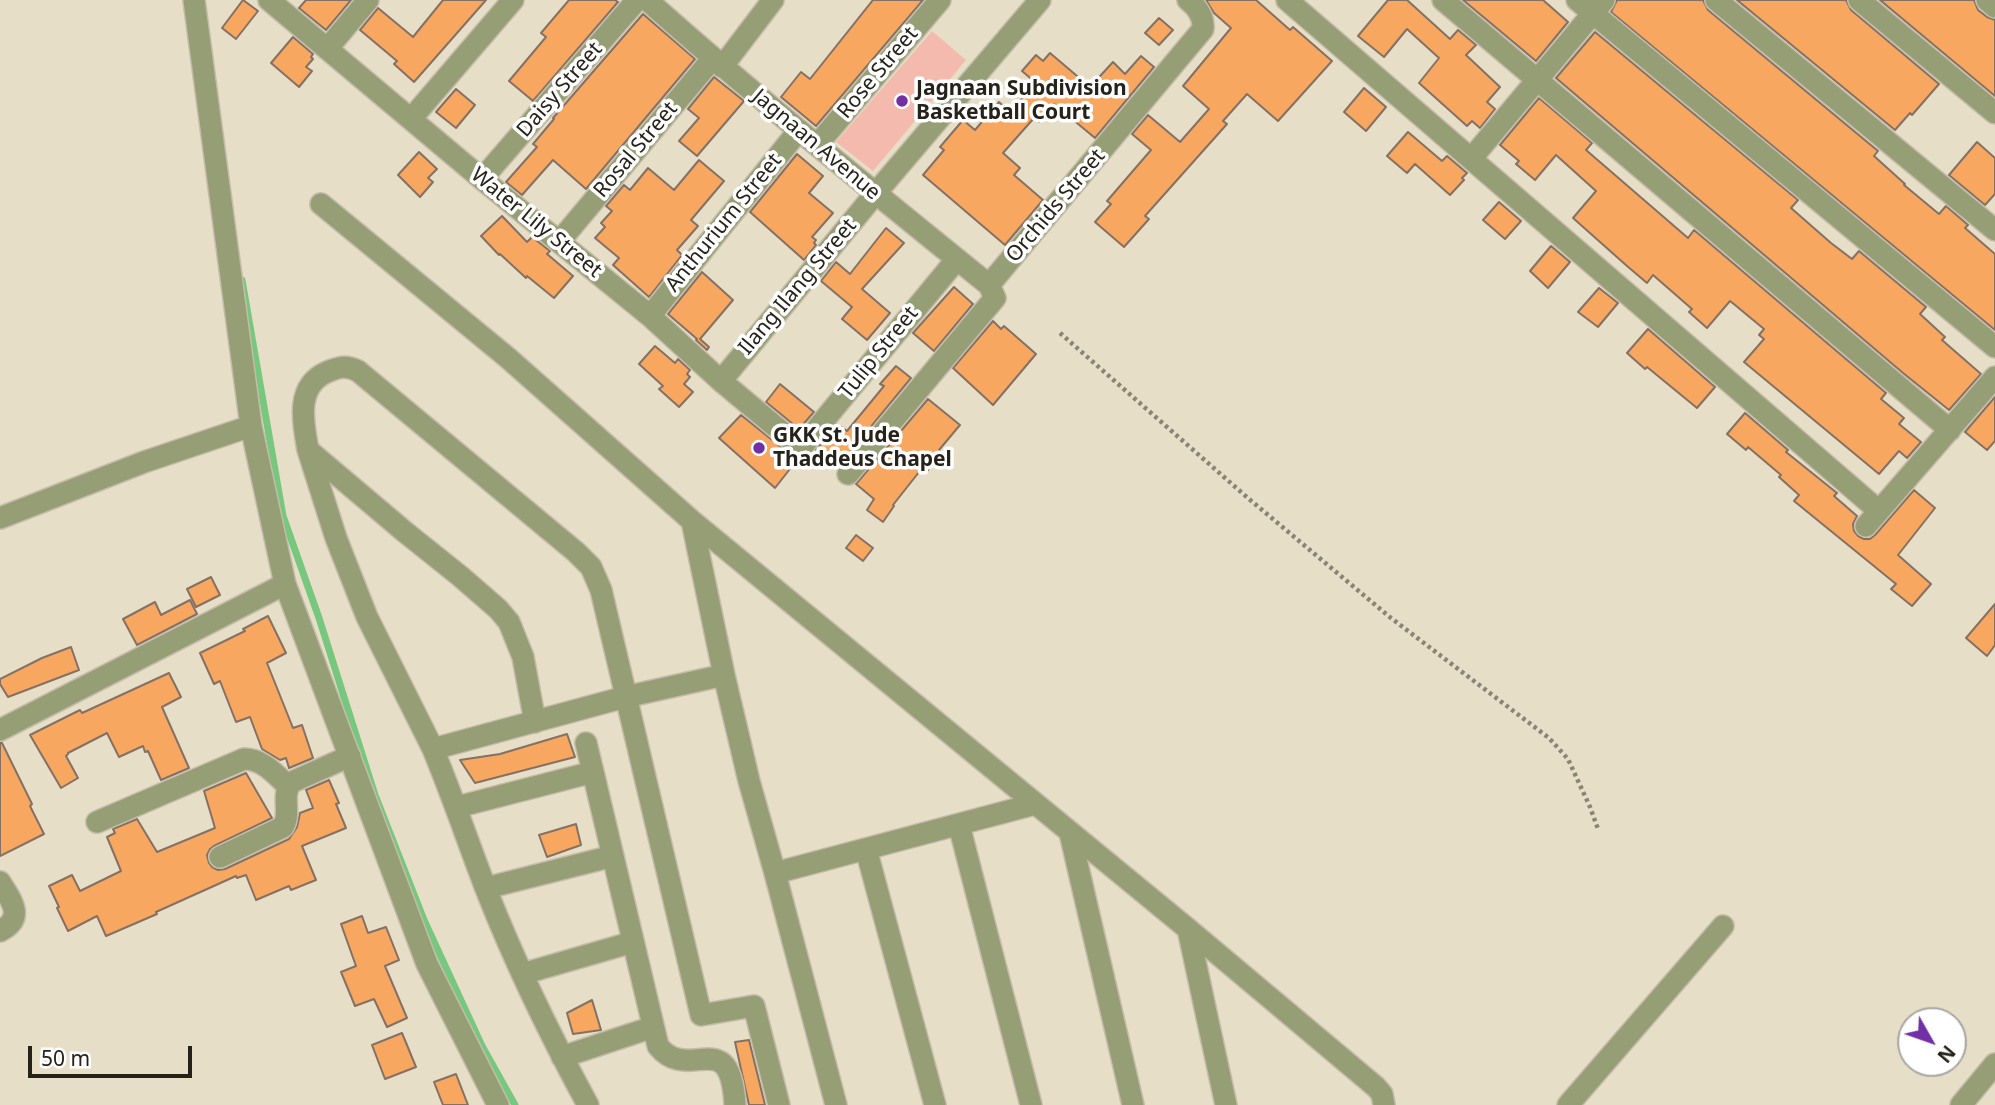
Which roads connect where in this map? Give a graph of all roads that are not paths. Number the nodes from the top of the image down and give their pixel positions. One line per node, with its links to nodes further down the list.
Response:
1 (194, 0): 37 (street)
2 (270, 0): 18 (street, Water Lily Street)
3 (368, 0): 18 (street)
4 (513, 0): 22 (street)
5 (637, 0): 26 (street, Daisy Street)
6 (647, 0): 19 (street, Jagnaan Avenue)
7 (773, 0): 19 (street, Rosal Street)
8 (940, 0): 24 (street, Rose Street)
9 (1040, 0): 27 (street, Ilang Ilang Street)
10 (1188, 0): 32 (street, Orchids Street)
11 (1287, 0): 25 (street)
12 (1443, 0): 20 (street)
13 (1716, 0): 29 (street)
14 (1859, 0): 21 (street)
15 (1987, 0): 17 (street)
16 (1591, 4): 20 (street); 34 (street)
17 (1995, 7)
18 (327, 49): 22 (street, Water Lily Street)
19 (717, 62): 23 (street, Jagnaan Avenue); 30 (street, Rosal Street)
20 (1537, 80): 25 (street); 38 (street)
21 (1995, 113)
22 (411, 119): 26 (street, Water Lily Street)
23 (799, 130): 24 (street, Jagnaan Avenue); 33 (street, Anthurium Street)
24 (817, 145): 27 (street, Jagnaan Avenue)
25 (1471, 159): 38 (street)
26 (482, 180): 30 (street, Water Lily Street)
27 (875, 194): 31 (street, Jagnaan Avenue); 36 (street, Ilang Ilang Street)
28 (321, 204): 43 (street)
29 (1995, 230)
30 (559, 242): 33 (street, Water Lily Street)
31 (957, 259): 32 (street, Jagnaan Avenue); 39 (street, Tulip Street)
32 (989, 285): 41 (street)
33 (650, 316): 36 (street, Water Lily Street)
34 (1995, 347)
35 (1995, 377): 38 (street)
36 (721, 380): 39 (street, Water Lily Street)
37 (251, 426): 42 (street); 44 (street)
38 (1950, 430)
39 (801, 448)
40 (308, 450): 46 (street); 47 (street); 50 (street)
41 (848, 474)
42 (0, 518)
43 (692, 521): 45 (street); 54 (street)
44 (285, 584): 48 (street); 51 (street)
45 (724, 675): 46 (street); 62 (street)
46 (625, 697): 47 (street); 76 (street)
47 (534, 722): 50 (street)
48 (0, 730)
49 (586, 743): 52 (street)
50 (433, 749): 55 (street)
51 (350, 756): 53 (street); 73 (street)
52 (593, 772): 55 (street); 60 (street)
53 (288, 786): 56 (street); 61 (street)
54 (1035, 804): 57 (street); 58 (street)
55 (457, 807): 64 (street)
56 (97, 822)
57 (959, 825): 59 (street); 79 (street)
58 (1070, 833): 66 (street); 80 (street)
59 (866, 849): 62 (street); 78 (street)
60 (613, 856): 64 (street); 68 (street)
61 (220, 857)
62 (775, 873): 77 (street)
63 (0, 882): 67 (street)
64 (486, 888): 69 (street)
65 (1723, 926): 83 (street)
66 (1188, 929): 81 (street); 82 (street)
67 (0, 931)
68 (633, 942): 69 (street); 70 (street)
69 (522, 974): 71 (street)
70 (653, 1027): 71 (street); 75 (street)
71 (562, 1057): 74 (street)
72 (1995, 1064): 84 (street)
73 (498, 1105)
74 (588, 1105)
75 (734, 1105)
76 (779, 1105)
77 (836, 1105)
78 (934, 1105)
79 (1031, 1105)
80 (1133, 1105)
81 (1226, 1105)
82 (1384, 1105)
83 (1568, 1105)
84 (1961, 1105)

